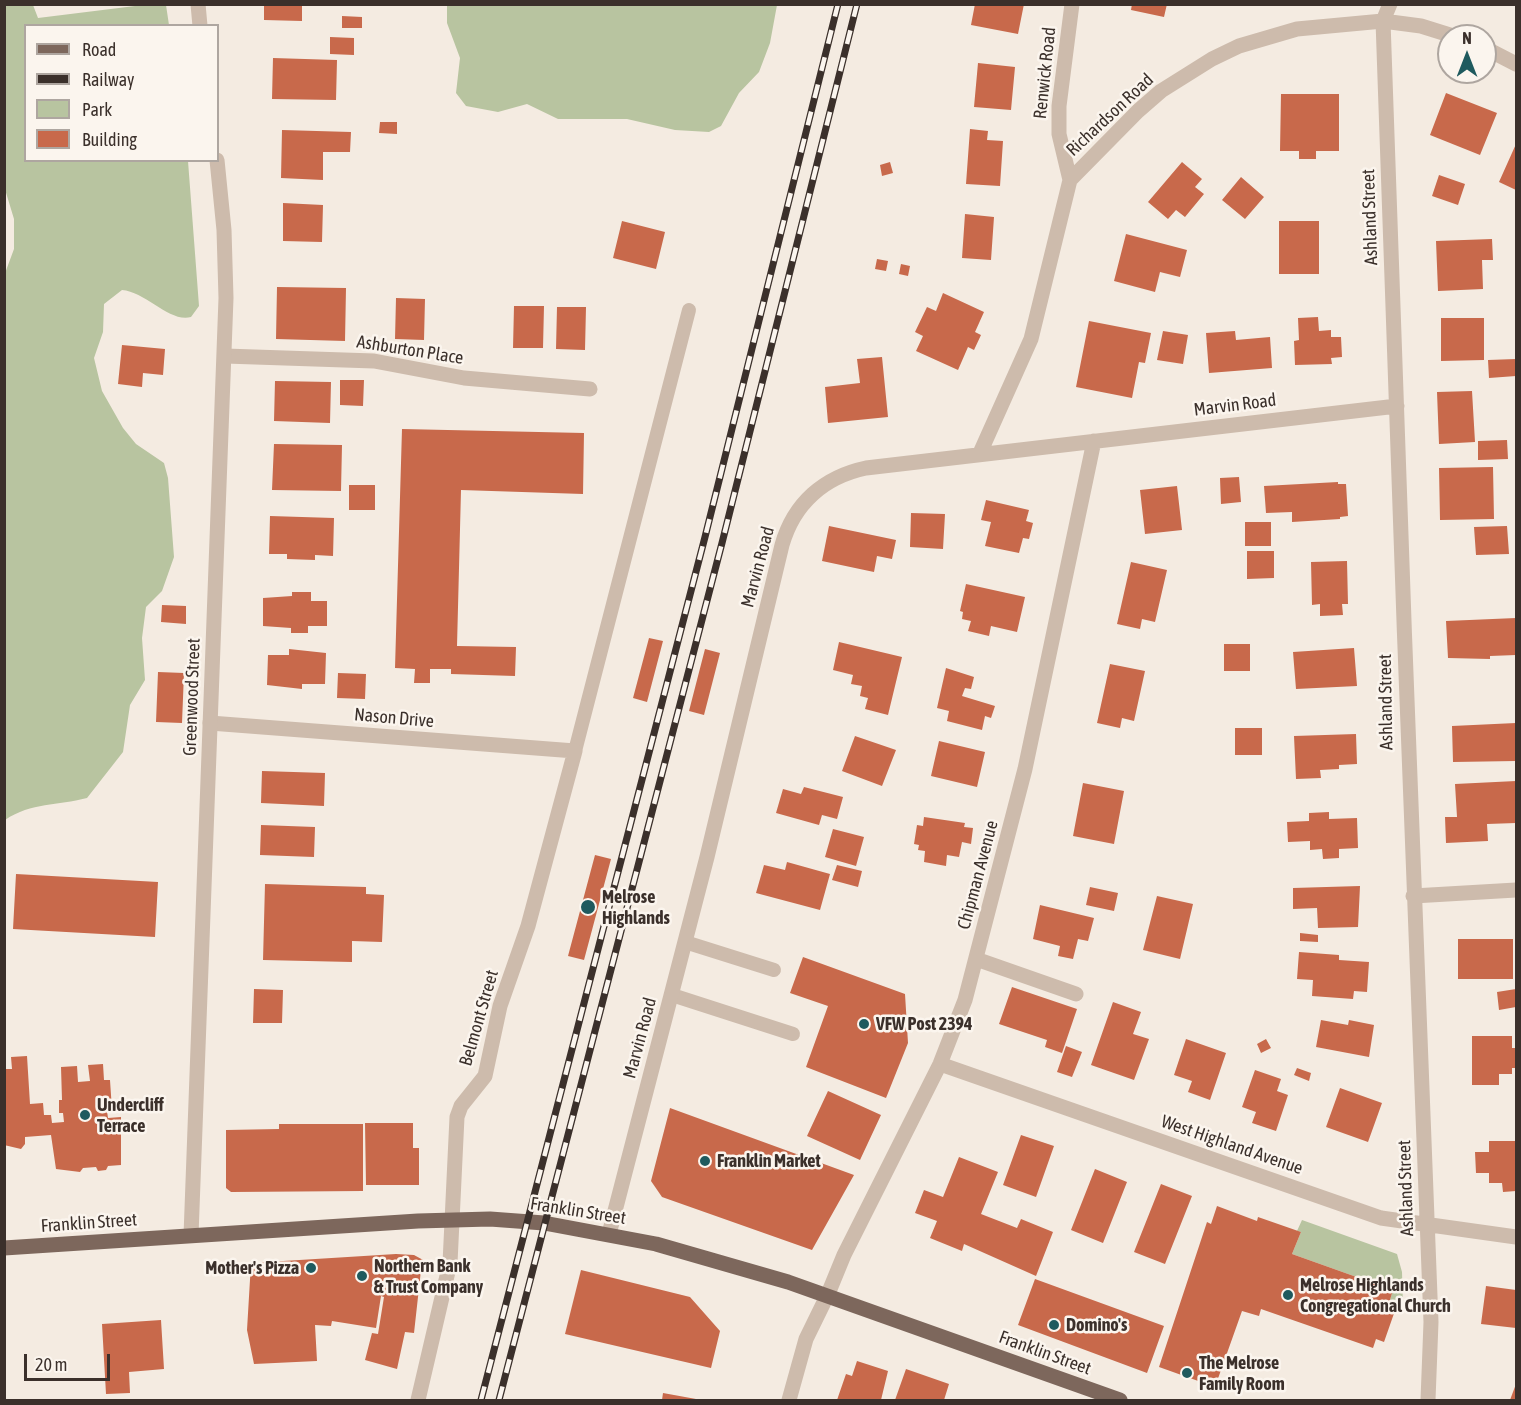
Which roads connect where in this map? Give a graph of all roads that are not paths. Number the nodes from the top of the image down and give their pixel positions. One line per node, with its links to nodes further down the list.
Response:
1 (198, 4): 5 (street)
2 (1072, 4): 10 (street, Renwick Road)
3 (1390, 4): 4 (street, Ashland Street)
4 (1383, 21): 6 (street, Richardson Road); 10 (street, Richardson Road); 14 (street, Ashland Street)
5 (200, 24)
6 (1437, 31)
7 (1497, 54): 8 (street)
8 (1516, 64)
9 (217, 162): 12 (street, Greenwood Street)
10 (1070, 180): 16 (street, Richardson Road)
11 (689, 310): 18 (lane)
12 (225, 356): 13 (street, Ashburton Place); 17 (street, Greenwood Street)
13 (590, 389)
14 (1397, 406): 15 (street, Marvin Road); 20 (street, Ashland Street)
15 (1094, 441): 16 (street, Marvin Road); 22 (street, Chipman Avenue)
16 (980, 453): 21 (street, Marvin Road)
17 (210, 723): 18 (street, Nason Drive); 31 (street, Greenwood Street)
18 (575, 751): 28 (street, Belmont Street)
19 (1516, 890): 20 (street)
20 (1413, 896): 29 (street, Ashland Street)
21 (685, 942): 23 (lane); 24 (street, Marvin Road)
22 (976, 959): 25 (street); 27 (street, Chipman Avenue)
23 (774, 970)
24 (672, 994): 26 (lane); 30 (street, Marvin Road)
25 (1076, 994)
26 (793, 1034)
27 (940, 1064): 29 (street, West Highland Avenue); 34 (street, Chipman Avenue)
28 (452, 1219): 30 (main road, Franklin Street); 31 (main road, Franklin Street); 35 (street, Belmont Street)
29 (1427, 1224): 32 (street, West Highland Avenue); 38 (street, Ashland Street)
30 (609, 1234): 34 (main road, Franklin Street)
31 (191, 1235): 33 (main road, Franklin Street)
32 (1516, 1237)
33 (4, 1248)
34 (828, 1294): 36 (street, Chipman Avenue); 37 (main road, Franklin Street)
35 (418, 1401)
36 (789, 1401)
37 (1120, 1401)
38 (1428, 1401)

